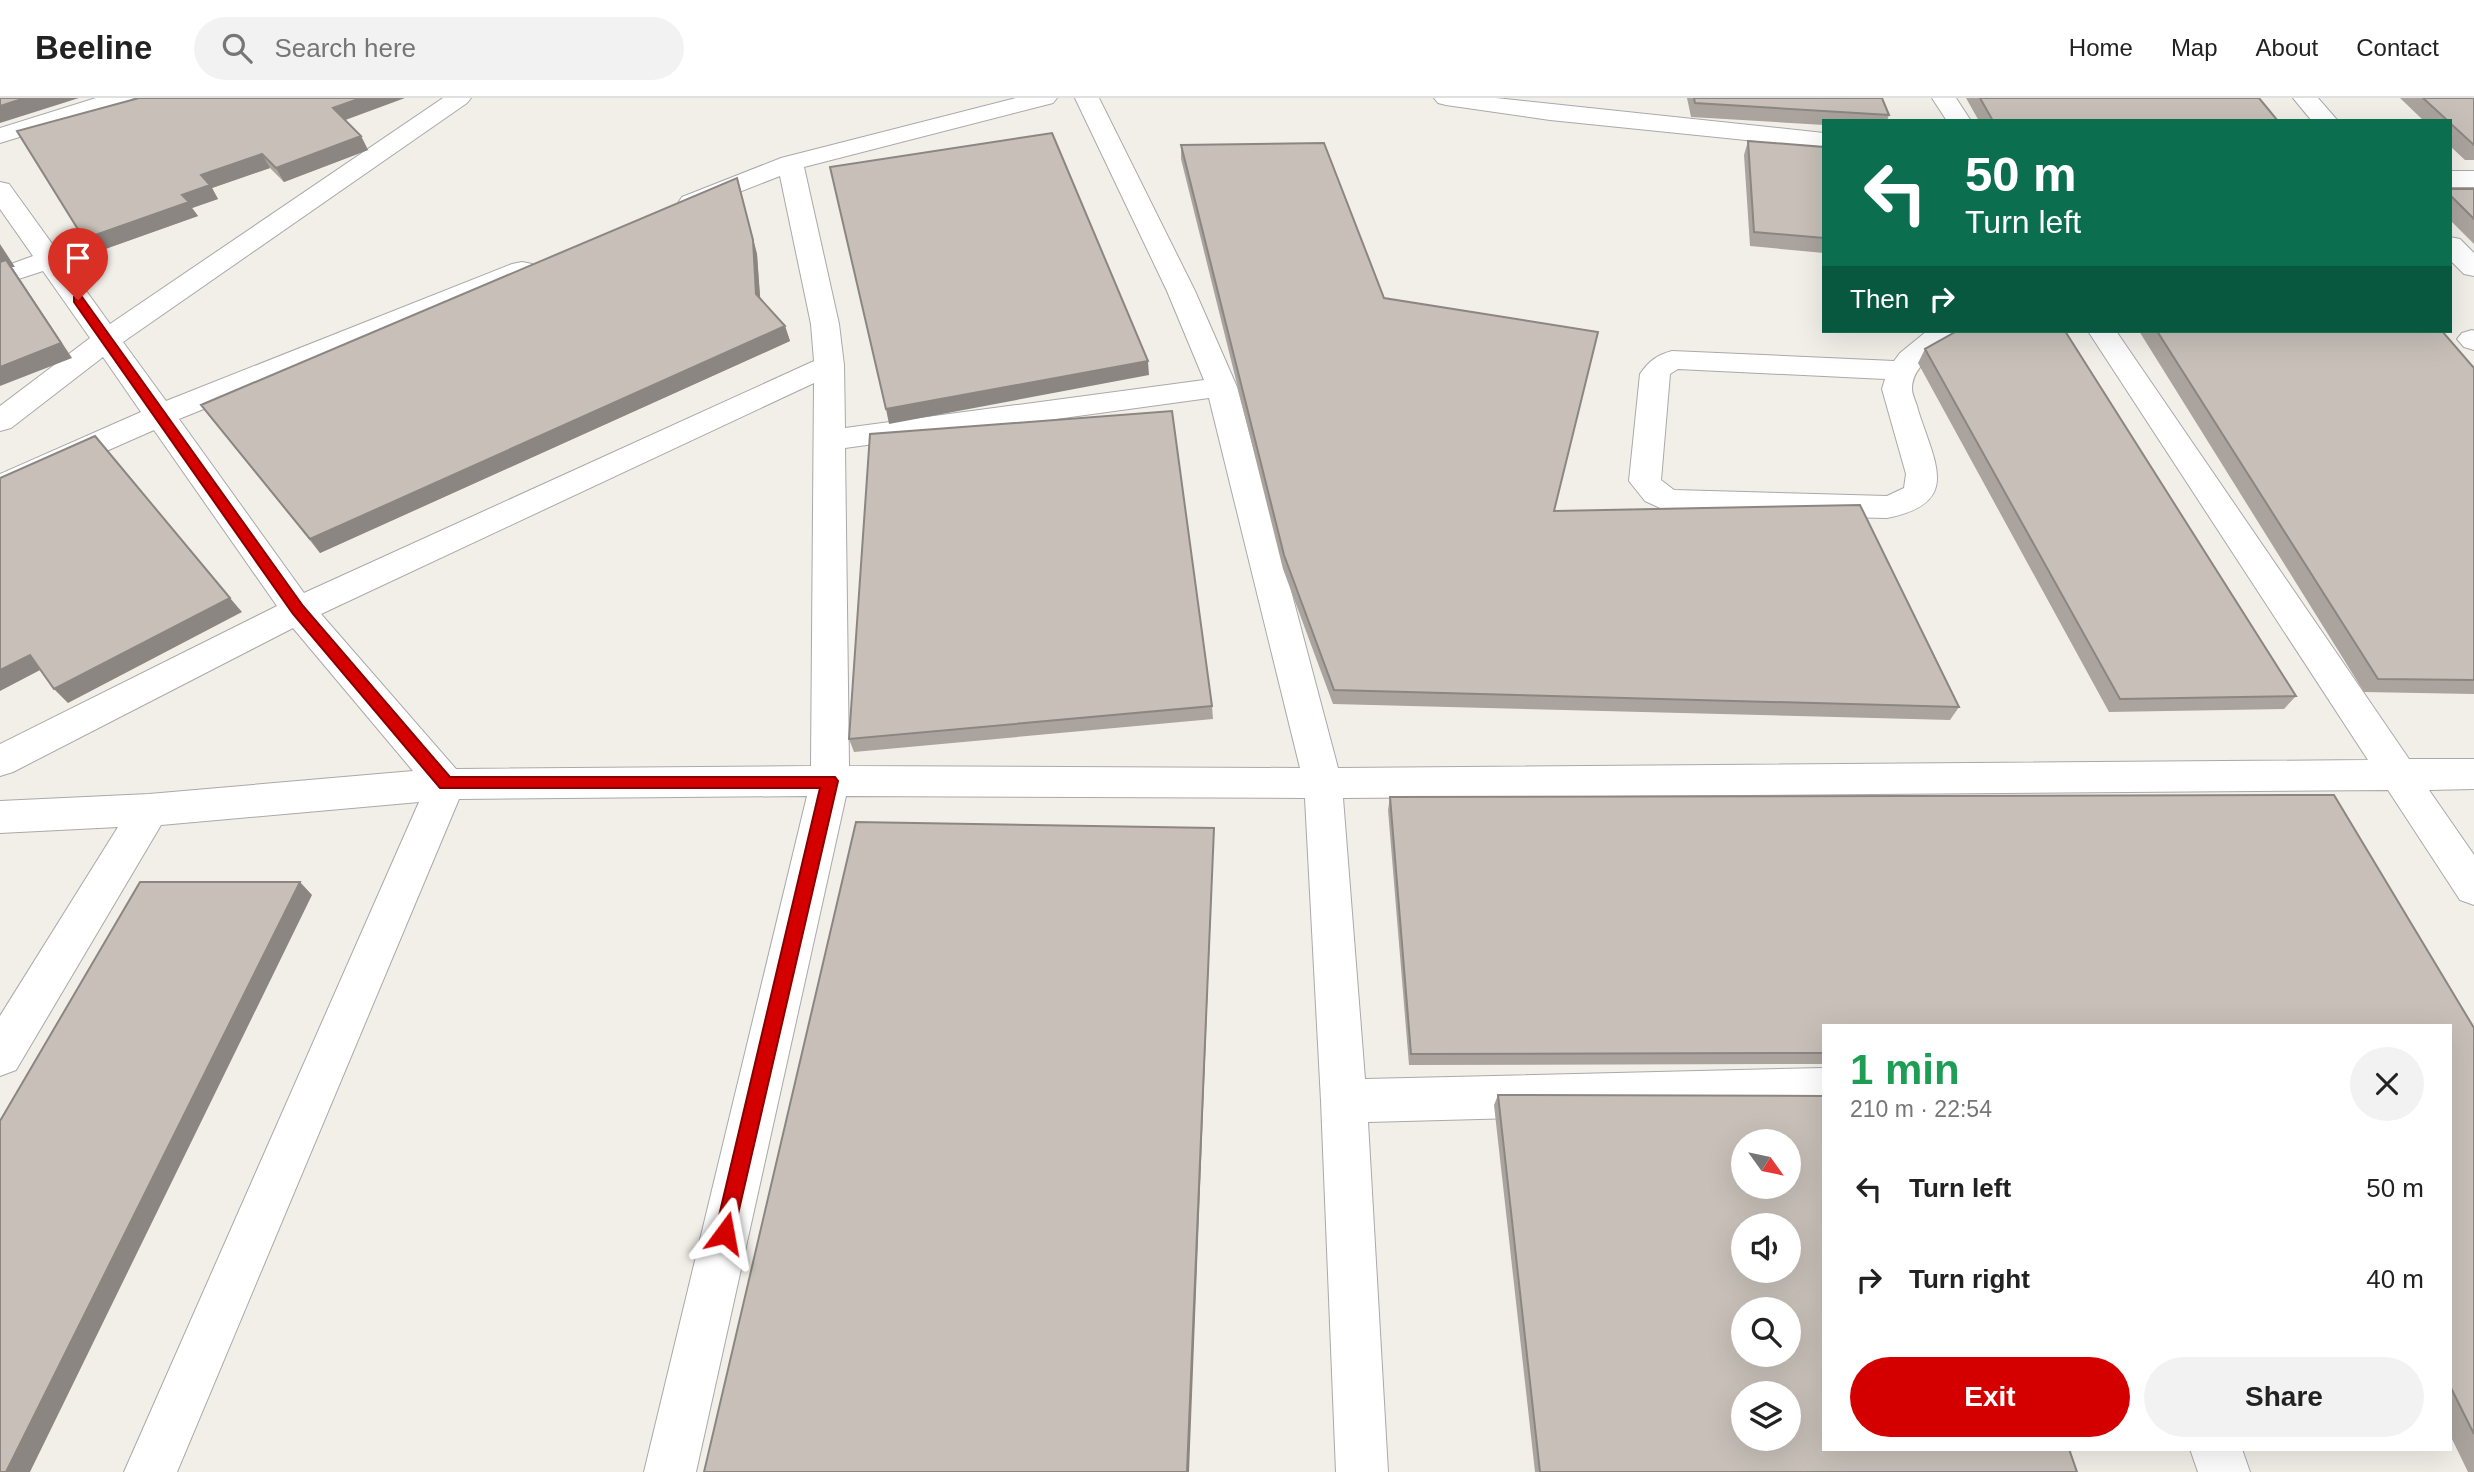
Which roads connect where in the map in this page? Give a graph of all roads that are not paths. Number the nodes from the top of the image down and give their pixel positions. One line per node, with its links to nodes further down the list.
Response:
1 (121, 98): 10 (street)
2 (459, 98): 24 (street)
3 (1045, 98): 12 (street)
4 (1087, 98): 27 (street)
5 (1446, 98): 11 (street)
6 (1944, 98): 8 (street)
7 (2305, 98): 9 (street)
8 (1958, 119)
9 (2324, 119)
10 (0, 136)
11 (1822, 141)
12 (790, 163): 16 (street); 25 (street)
13 (2474, 178): 14 (street)
14 (2452, 179)
15 (0, 190): 18 (street)
16 (662, 215)
17 (2452, 247): 20 (street)
18 (49, 259): 21 (street); 24 (street)
19 (546, 261): 28 (street)
20 (2474, 268)
21 (0, 277)
22 (1942, 333): 26 (street)
23 (2103, 333): 34 (street)
24 (107, 340): 28 (street); 29 (street)
25 (829, 365): 30 (street); 32 (street)
26 (1903, 371): 26 (street)
27 (1222, 387): 30 (street); 37 (street)
28 (160, 415): 31 (street); 32 (street)
29 (0, 421)
30 (829, 439): 36 (street)
31 (0, 487)
32 (298, 610): 33 (street); 38 (street)
33 (0, 761)
34 (2398, 772): 35 (street); 37 (street); 41 (street)
35 (2474, 774)
36 (830, 781): 37 (street); 38 (street); 47 (street)
37 (1323, 783): 44 (street)
38 (446, 784): 39 (street); 46 (street)
39 (149, 810): 40 (street); 42 (street)
40 (0, 817)
41 (2474, 888)
42 (0, 1056)
43 (1822, 1089): 44 (street)
44 (1344, 1101): 48 (street)
45 (2217, 1451): 49 (street)
46 (150, 1472)
47 (670, 1472)
48 (1362, 1472)
49 (2224, 1472)

